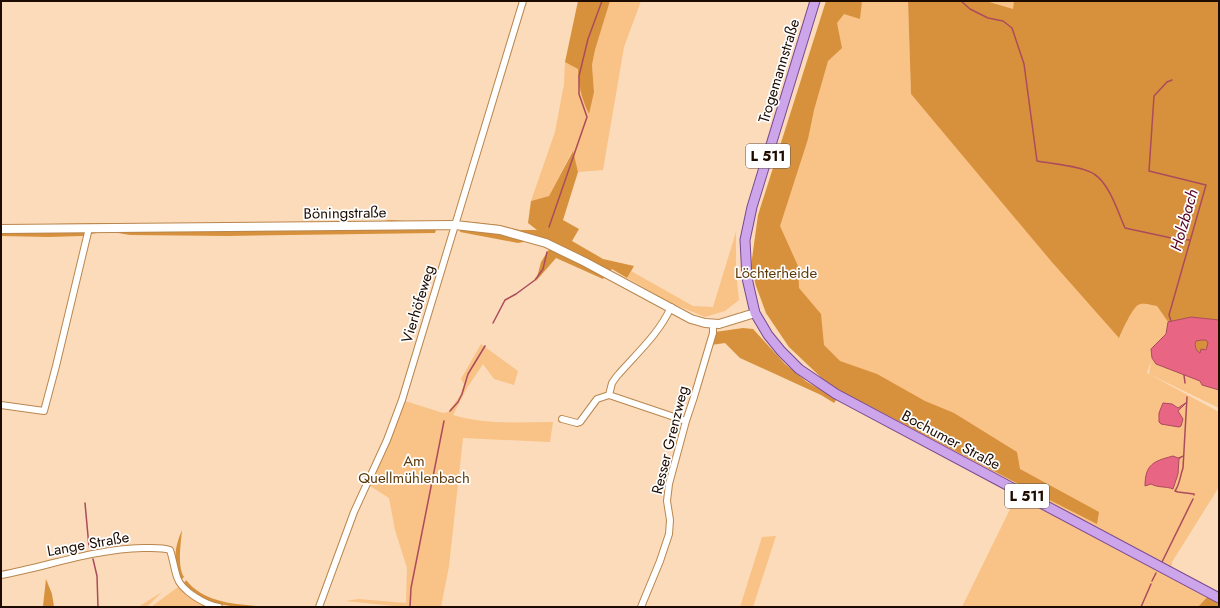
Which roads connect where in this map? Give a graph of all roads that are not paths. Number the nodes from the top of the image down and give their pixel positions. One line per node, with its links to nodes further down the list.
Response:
1 (523, 1): 3 (street, Vierhöfeweg)
2 (815, 1): 7 (main road, Trogemannstraße / L 511)
3 (455, 225): 4 (main road, Böningstraße); 6 (main road, Böningstraße); 16 (street, Vierhöfeweg)
4 (89, 228): 5 (main road, Böningstraße); 10 (street)
5 (1, 229)
6 (671, 307): 8 (main road, Böningstraße); 9 (street)
7 (755, 313): 8 (main road, Böningstraße); 14 (main road, Bochumer Straße / L 511)
8 (713, 324): 12 (street, Resser Grenzweg)
9 (609, 395): 11 (street); 12 (street)
10 (1, 405)
11 (562, 419)
12 (686, 421): 17 (street, Resser Grenzweg)
13 (1, 575): 15 (street, Lange Straße)
14 (1219, 598)
15 (219, 607)
16 (319, 607)
17 (641, 607)

